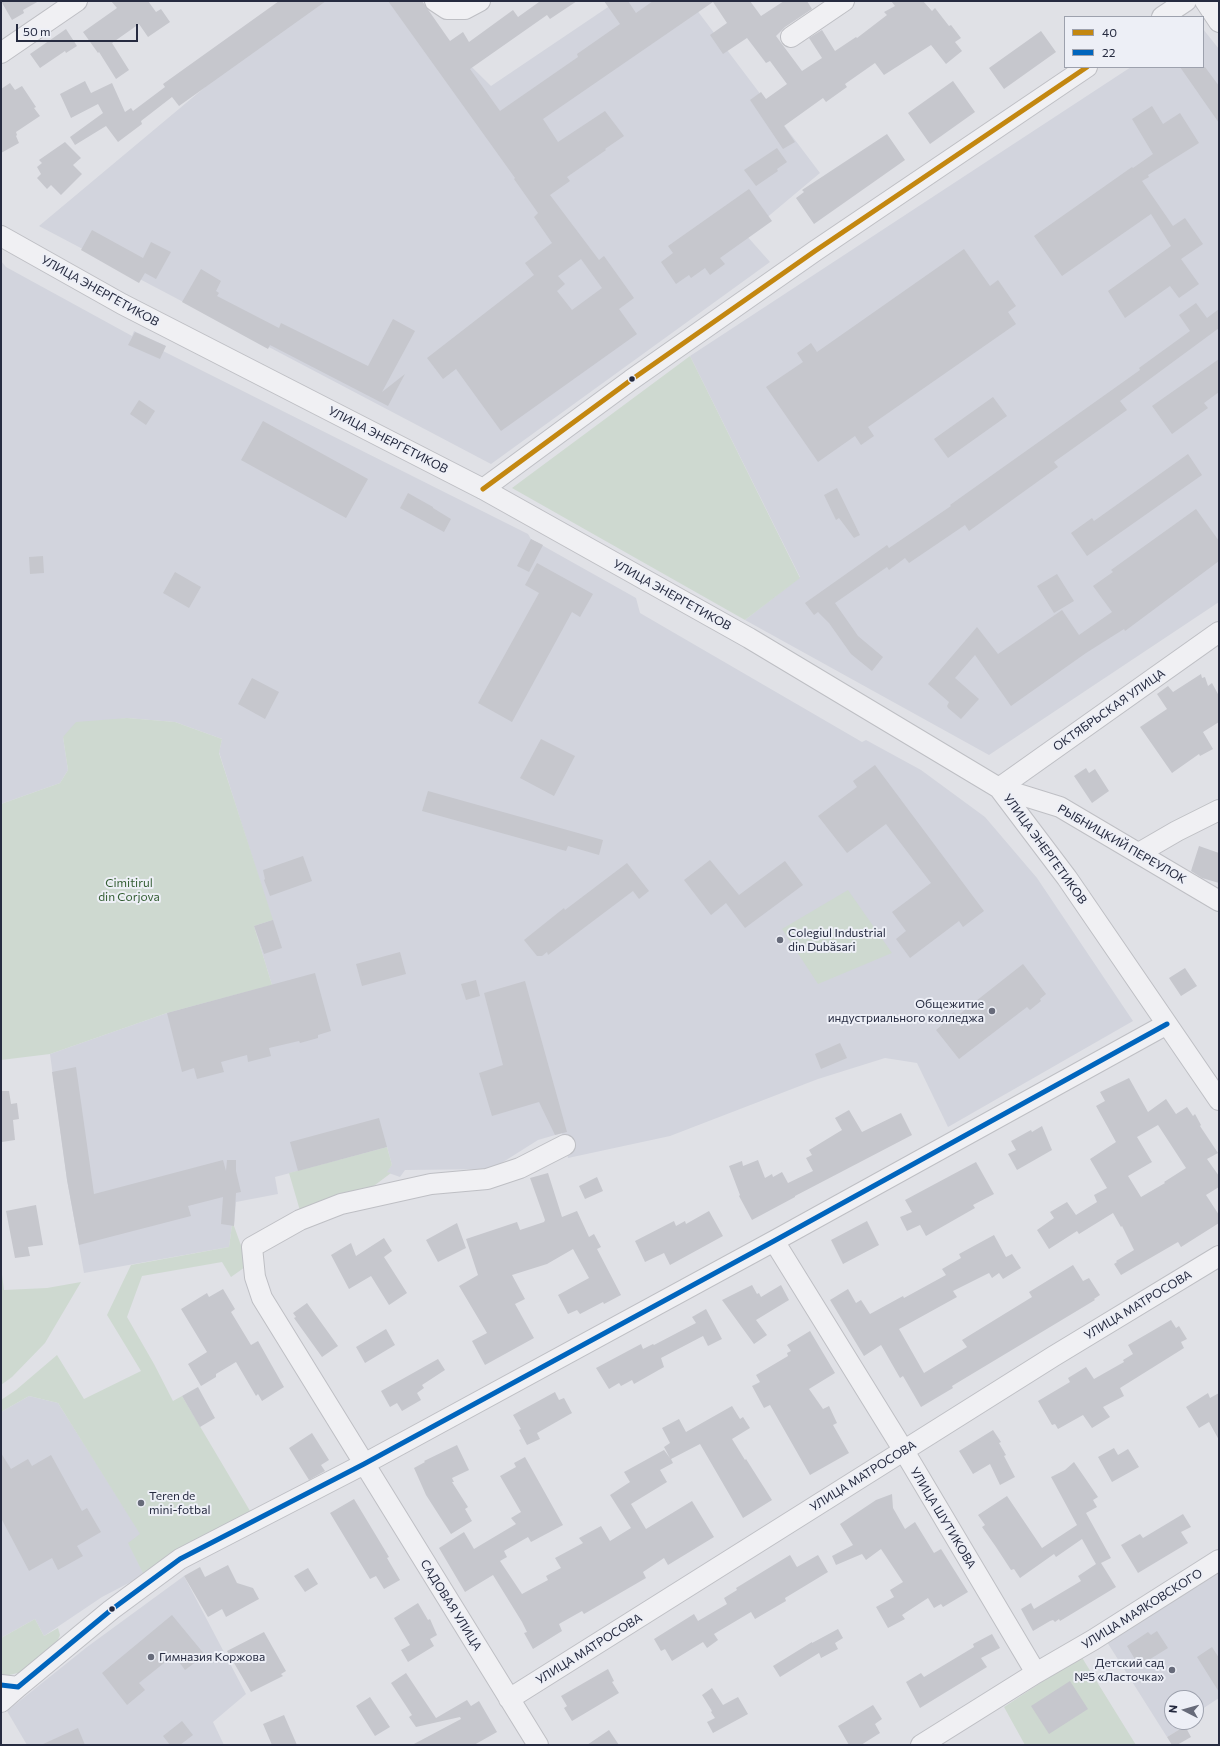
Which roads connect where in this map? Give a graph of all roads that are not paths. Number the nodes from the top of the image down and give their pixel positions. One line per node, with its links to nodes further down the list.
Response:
1 (78, 1): 10 (street)
2 (435, 1): 3 (street)
3 (480, 1)
4 (844, 1): 9 (street)
5 (1186, 1): 7 (street)
6 (1205, 1): 8 (street)
7 (1164, 16)
8 (1219, 22)
9 (790, 37)
10 (1, 53)
11 (1086, 68): 13 (street)
12 (1, 236): 13 (street, УЛИЦА ЭНЕРГЕТИКОВ)
13 (482, 489): 15 (street, УЛИЦА ЭНЕРГЕТИКОВ)
14 (1219, 632): 15 (street, ОКТЯБРЬСКАЯ УЛИЦА)
15 (1000, 788): 17 (street, РЫБНИЦКИЙ ПЕРЕУЛОК); 19 (street, УЛИЦА ЭНЕРГЕТИКОВ)
16 (1219, 810): 17 (street)
17 (1139, 853): 18 (street, РЫБНИЦКИЙ ПЕРЕУЛОК)
18 (1219, 901)
19 (1167, 1024): 20 (street, УЛИЦА ЭНЕРГЕТИКОВ); 22 (street)
20 (1219, 1100)
21 (565, 1145): 25 (street, САДОВАЯ УЛИЦА)
22 (774, 1241): 24 (street, УЛИЦА ШУТИКОВА); 25 (street)
23 (1219, 1256): 24 (street, УЛИЦА МАТРОСОВА)
24 (904, 1451): 27 (street, УЛИЦА ШУТИКОВА); 29 (street, УЛИЦА МАТРОСОВА)
25 (364, 1464): 28 (street); 29 (street, САДОВАЯ УЛИЦА)
26 (1219, 1560): 27 (street, УЛИЦА МАЯКОВСКОГО)
27 (1036, 1673): 32 (street, УЛИЦА МАЯКОВСКОГО)
28 (9, 1686): 30 (street)
29 (509, 1699): 31 (street, САДОВАЯ УЛИЦА)
30 (1, 1702)
31 (538, 1745)
32 (922, 1745)

